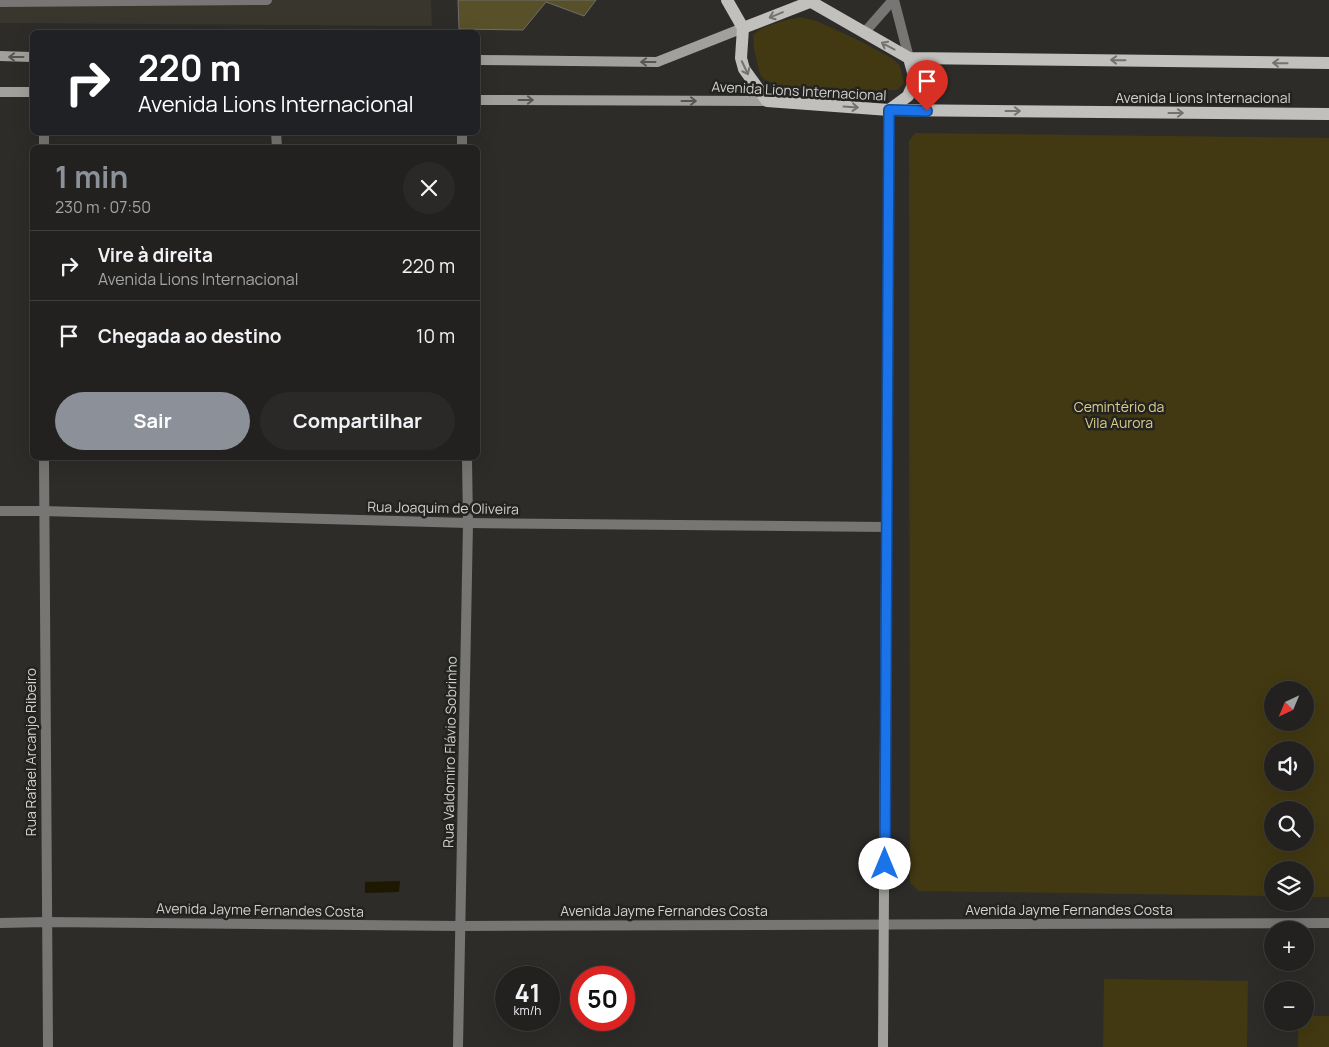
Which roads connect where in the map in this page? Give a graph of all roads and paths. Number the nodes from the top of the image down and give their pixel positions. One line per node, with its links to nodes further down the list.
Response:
1 (267, 0): 5 (street)
2 (727, 0): 6 (main road)
3 (893, 0): 7 (street); 10 (street)
4 (809, 1): 6 (main road, one-way to 6); 7 (main road)
5 (0, 2)
6 (743, 28): 11 (main road, one-way to 11); 16 (main road, one-way to 16)
7 (864, 33): 10 (main road, one-way to 7)
8 (0, 56): 9 (main road, one-way to 8)
9 (30, 57)
10 (909, 58): 12 (main road, one-way to 10); 17 (main road)
11 (480, 60)
12 (1329, 63)
13 (0, 92): 14 (main road)
14 (30, 92)
15 (480, 100): 16 (main road, Avenida Lions Internacional, one-way to 16)
16 (767, 101): 17 (main road, Avenida Lions Internacional, one-way to 17)
17 (889, 110): 18 (main road, Avenida Lions Internacional, one-way to 18); 24 (main road)
18 (1329, 114)
19 (44, 460): 21 (street, Rua Rafael Arcanjo Ribeiro)
20 (467, 460): 23 (street, Rua Valdomiro Flávio Sobrinho)
21 (43, 511): 22 (street, Rua Joaquim de Oliveira); 23 (street, Rua Joaquim de Oliveira); 25 (street, Rua Rafael Arcanjo Ribeiro)
22 (0, 512)
23 (468, 523): 24 (street, Rua Joaquim de Oliveira); 29 (street, Rua Valdomiro Flávio Sobrinho)
24 (886, 528): 27 (main road)
25 (46, 922): 26 (street, Avenida Jayme Fernandes Costa); 29 (street, Avenida Jayme Fernandes Costa); 30 (street, Rua Rafael Arcanjo Ribeiro)
26 (0, 923)
27 (884, 923): 28 (street, Avenida Jayme Fernandes Costa); 29 (street, Avenida Jayme Fernandes Costa); 32 (main road)
28 (1329, 923)
29 (460, 926): 31 (street, Rua Valdomiro Flávio Sobrinho)
30 (48, 1047)
31 (458, 1047)
32 (883, 1047)

